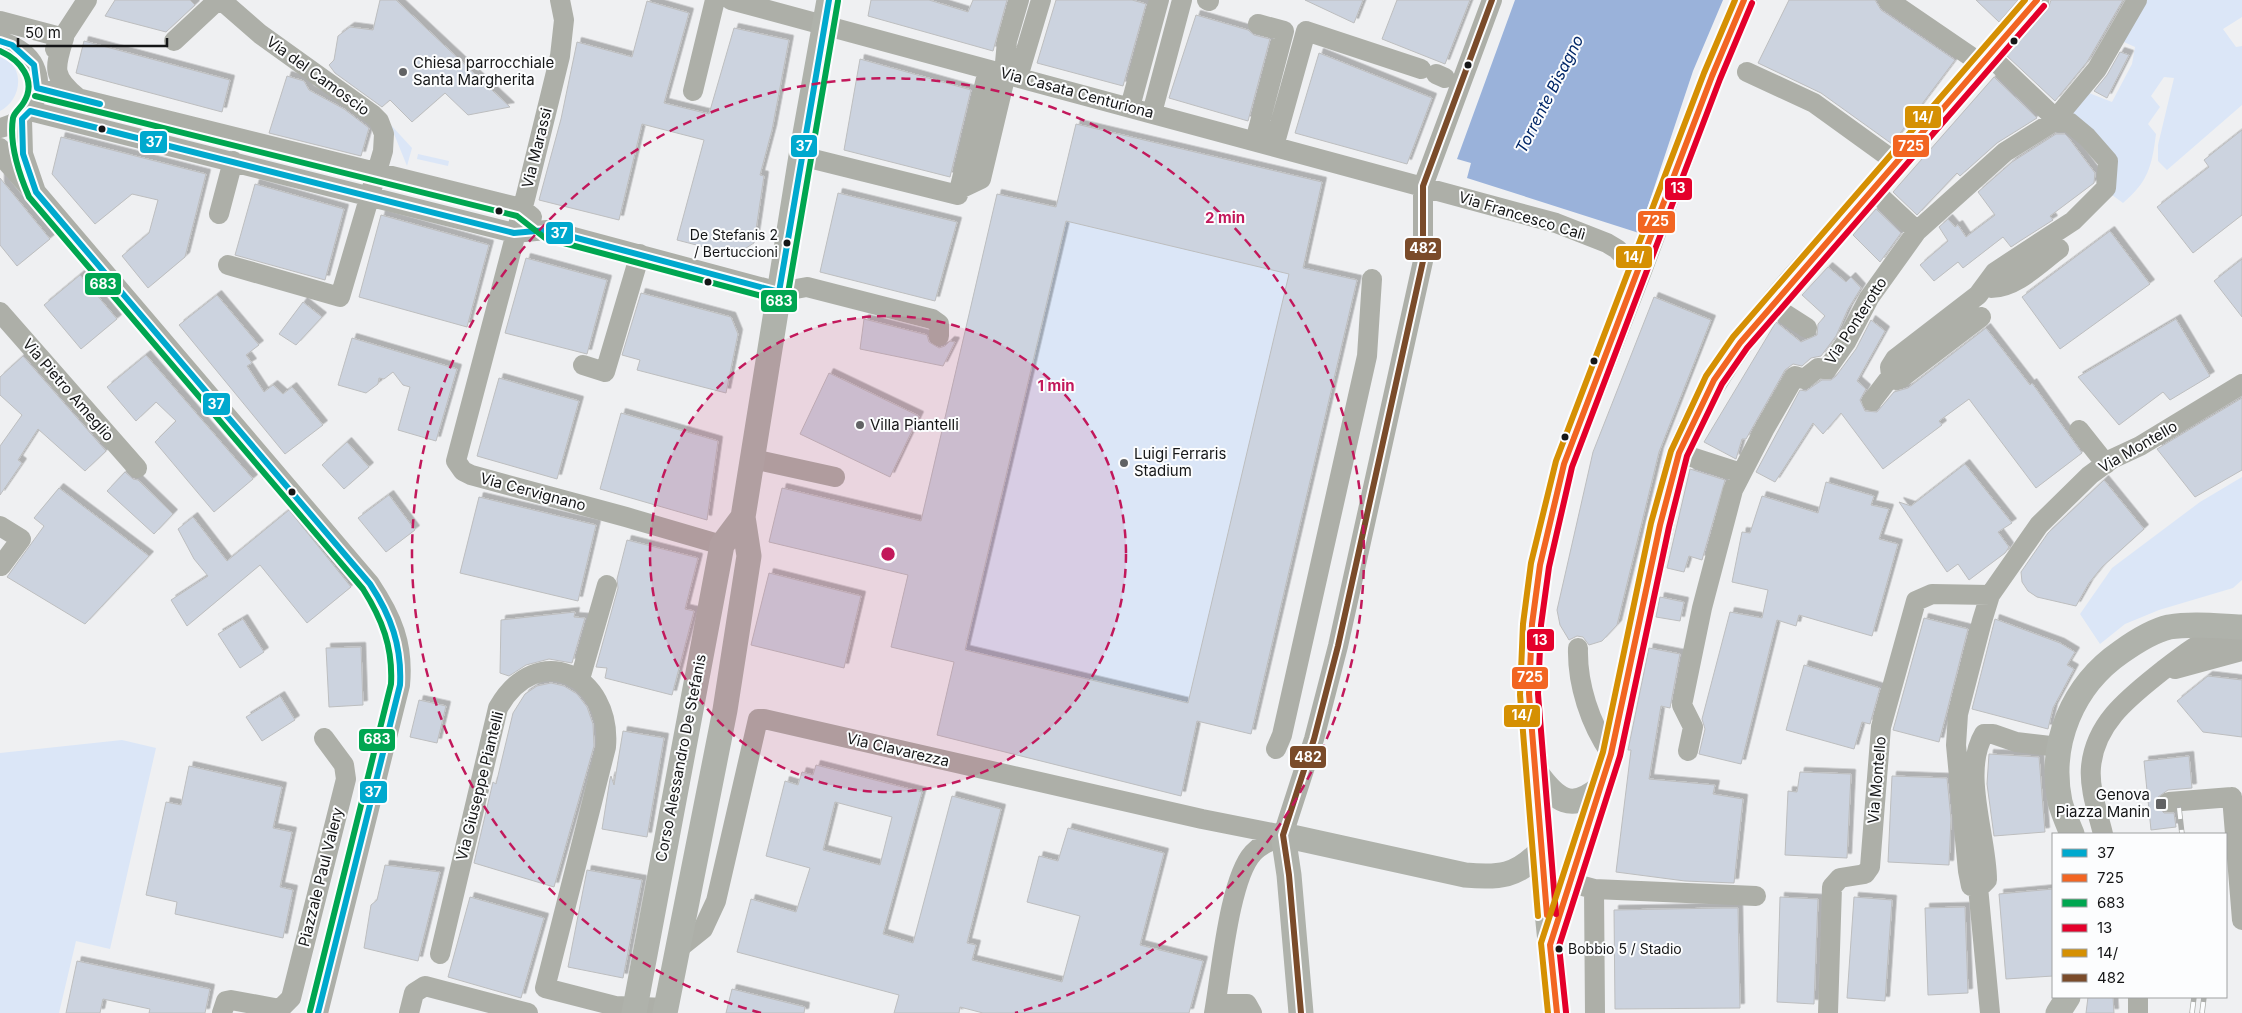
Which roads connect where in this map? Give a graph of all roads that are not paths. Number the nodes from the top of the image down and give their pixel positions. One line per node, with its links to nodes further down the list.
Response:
1 (87, 0): 19 (street)
2 (219, 0): 21 (street); 41 (street, Via del Camoscio)
3 (560, 0): 47 (street, Via Marassi)
4 (715, 0): 29 (street)
5 (731, 0): 18 (street, Via Casata Centuriona)
6 (829, 0): 18 (main road, Corso Alessandro De Stefanis)
7 (1019, 0): 26 (street)
8 (1041, 0): 26 (street)
9 (1159, 0): 31 (street)
10 (1182, 0): 32 (street)
11 (1492, 0): 43 (street)
12 (1744, 0): 55 (main road)
13 (1888, 0): 22 (street)
14 (2038, 0): 44 (main road)
15 (2137, 0): 34 (street, Via Ponterotto)
16 (0, 21): 19 (street)
17 (1258, 24): 36 (street)
18 (824, 25): 26 (street, Via Casata Centuriona); 39 (main road, Corso Alessandro De Stefanis)
19 (64, 38): 24 (street); 30 (street)
20 (0, 41): 24 (street)
21 (174, 41)
22 (1970, 56)
23 (1994, 60): 34 (street)
24 (34, 65): 28 (street)
25 (1747, 72): 38 (street)
26 (1004, 74): 31 (street, Via Casata Centuriona); 39 (street)
27 (1434, 74): 36 (street)
28 (37, 88): 30 (street); 33 (street)
29 (693, 91)
30 (78, 98): 41 (street)
31 (1130, 107): 32 (street, Via Casata Centuriona)
32 (1152, 113): 36 (street, Via Casata Centuriona)
33 (26, 115): 35 (street); 40 (street); 45 (street)
34 (2054, 120): 50 (street, Via Ponterotto); 57 (street)
35 (0, 128)
36 (1264, 144): 43 (street, Via Casata Centuriona)
37 (0, 148): 45 (street)
38 (1886, 155)
39 (801, 156): 58 (main road, Corso Alessandro De Stefanis)
40 (233, 161): 46 (street); 48 (street)
41 (378, 167): 42 (street); 46 (street, Via del Camoscio); 47 (street)
42 (407, 171)
43 (1423, 186): 55 (street, Via Francesco Calì); 95 (street)
44 (1872, 189): 50 (street); 59 (main road)
45 (36, 192): 113 (street)
46 (368, 196): 51 (street); 54 (street, Via del Camoscio)
47 (521, 208): 49 (street); 51 (street, Via Cervignano)
48 (218, 214)
49 (546, 230): 51 (street); 53 (street)
50 (1917, 232): 73 (street, Via Ponterotto)
51 (514, 233): 77 (street, Via Cervignano)
52 (2059, 249): 57 (street)
53 (640, 254): 58 (street); 64 (street)
54 (228, 265)
55 (1640, 272): 89 (main road)
56 (1372, 279): 86 (street)
57 (1987, 284): 65 (street)
58 (779, 292): 63 (street); 70 (main road, Corso Alessandro De Stefanis)
59 (1771, 305): 62 (street); 69 (main road)
60 (0, 312): 72 (street, Via Pietro Ameglio)
61 (1981, 317): 65 (street)
62 (1807, 328)
63 (939, 336)
64 (582, 365)
65 (1891, 376): 67 (street)
66 (2242, 384): 71 (street, Via Montello)
67 (1872, 401)
68 (2079, 430): 71 (street)
69 (1679, 453): 73 (street); 88 (main road)
70 (753, 459): 74 (street); 75 (main road, Corso Alessandro De Stefanis)
71 (2106, 464): 80 (street, Via Montello)
72 (137, 468)
73 (1741, 473): 87 (street, Via Ponterotto)
74 (835, 477)
75 (743, 517): 77 (main road, Corso Alessandro De Stefanis); 103 (main road, Corso Alessandro De Stefanis)
76 (0, 526): 78 (street)
77 (722, 545): 109 (main road, Corso Alessandro De Stefanis)
78 (1, 566)
79 (607, 586): 83 (street)
80 (1990, 595): 98 (street, Via Montello); 121 (street, Via Montello)
81 (2242, 630): 85 (main road); 94 (street)
82 (1578, 648): 88 (street)
83 (580, 679): 104 (street, Via Giuseppe Piantelli); 105 (street)
84 (324, 738): 110 (street, Piazzale Paul Valery)
85 (2060, 747): 93 (main road); 98 (street, Via Montello)
86 (1276, 749)
87 (1688, 751)
88 (1611, 754): 90 (main road)
89 (1537, 774): 90 (main road); 96 (main road)
90 (1599, 789): 97 (main road)
91 (2237, 792): 92 (street); 101 (street)
92 (2169, 802)
93 (2072, 833)
94 (2103, 833)
95 (1283, 835): 96 (main road); 103 (street, Via Clavarezza); 108 (street); 118 (main road)
96 (1540, 851): 102 (main road)
97 (1568, 882): 99 (street); 102 (main road)
98 (1978, 887): 122 (street, Via Montello)
99 (1594, 889): 100 (street); 120 (street)
100 (1756, 896)
101 (2242, 920)
102 (1550, 944): 119 (main road)
103 (678, 949): 111 (main road, Corso Alessandro De Stefanis)
104 (440, 954)
105 (545, 988): 109 (street); 116 (street)
106 (2067, 998): 123 (main road)
107 (2138, 998): 124 (street)
108 (1215, 1008): 117 (street)
109 (634, 1009): 111 (street, Corso Alessandro De Stefanis)
110 (270, 1011): 112 (street, Piazzale Paul Valery)
111 (665, 1011)
112 (222, 1013)
113 (318, 1013)
114 (409, 1013): 115 (street)
115 (528, 1013)
116 (534, 1013)
117 (1252, 1013)
118 (1302, 1013)
119 (1554, 1013)
120 (1595, 1013)
121 (1828, 1013)
122 (1990, 1013)
123 (2058, 1013)
124 (2138, 1013)

